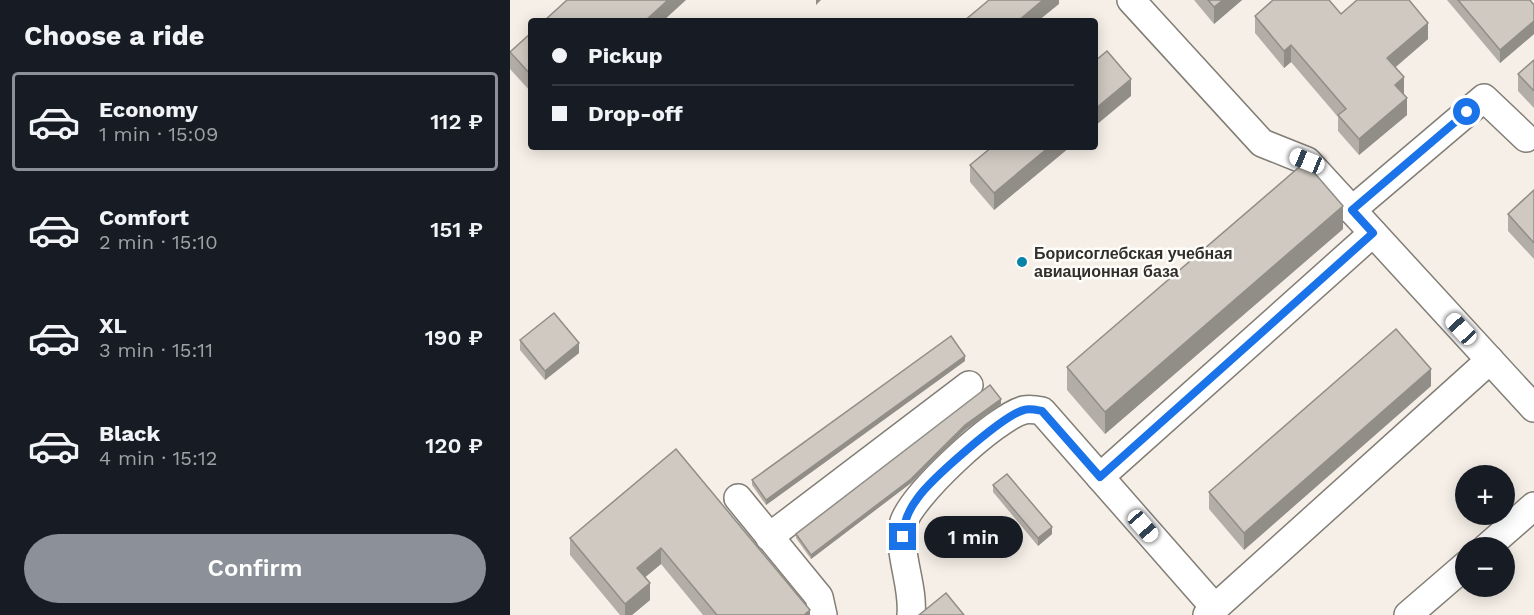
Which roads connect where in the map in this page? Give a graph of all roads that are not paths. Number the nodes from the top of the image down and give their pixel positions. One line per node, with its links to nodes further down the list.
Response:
1 (1131, 0): 3 (street)
2 (1526, 138): 3 (street)
3 (1352, 210): 4 (street)
4 (1373, 233): 5 (street); 8 (street)
5 (1490, 360): 7 (street); 14 (street)
6 (969, 385): 11 (street)
7 (1534, 408)
8 (1100, 477): 14 (street); 17 (street)
9 (738, 498): 11 (street)
10 (1534, 506): 12 (street)
11 (769, 537): 16 (street)
12 (1499, 537)
13 (1455, 576): 15 (street)
14 (1211, 611)
15 (1421, 611)
16 (823, 615)
17 (911, 615)

